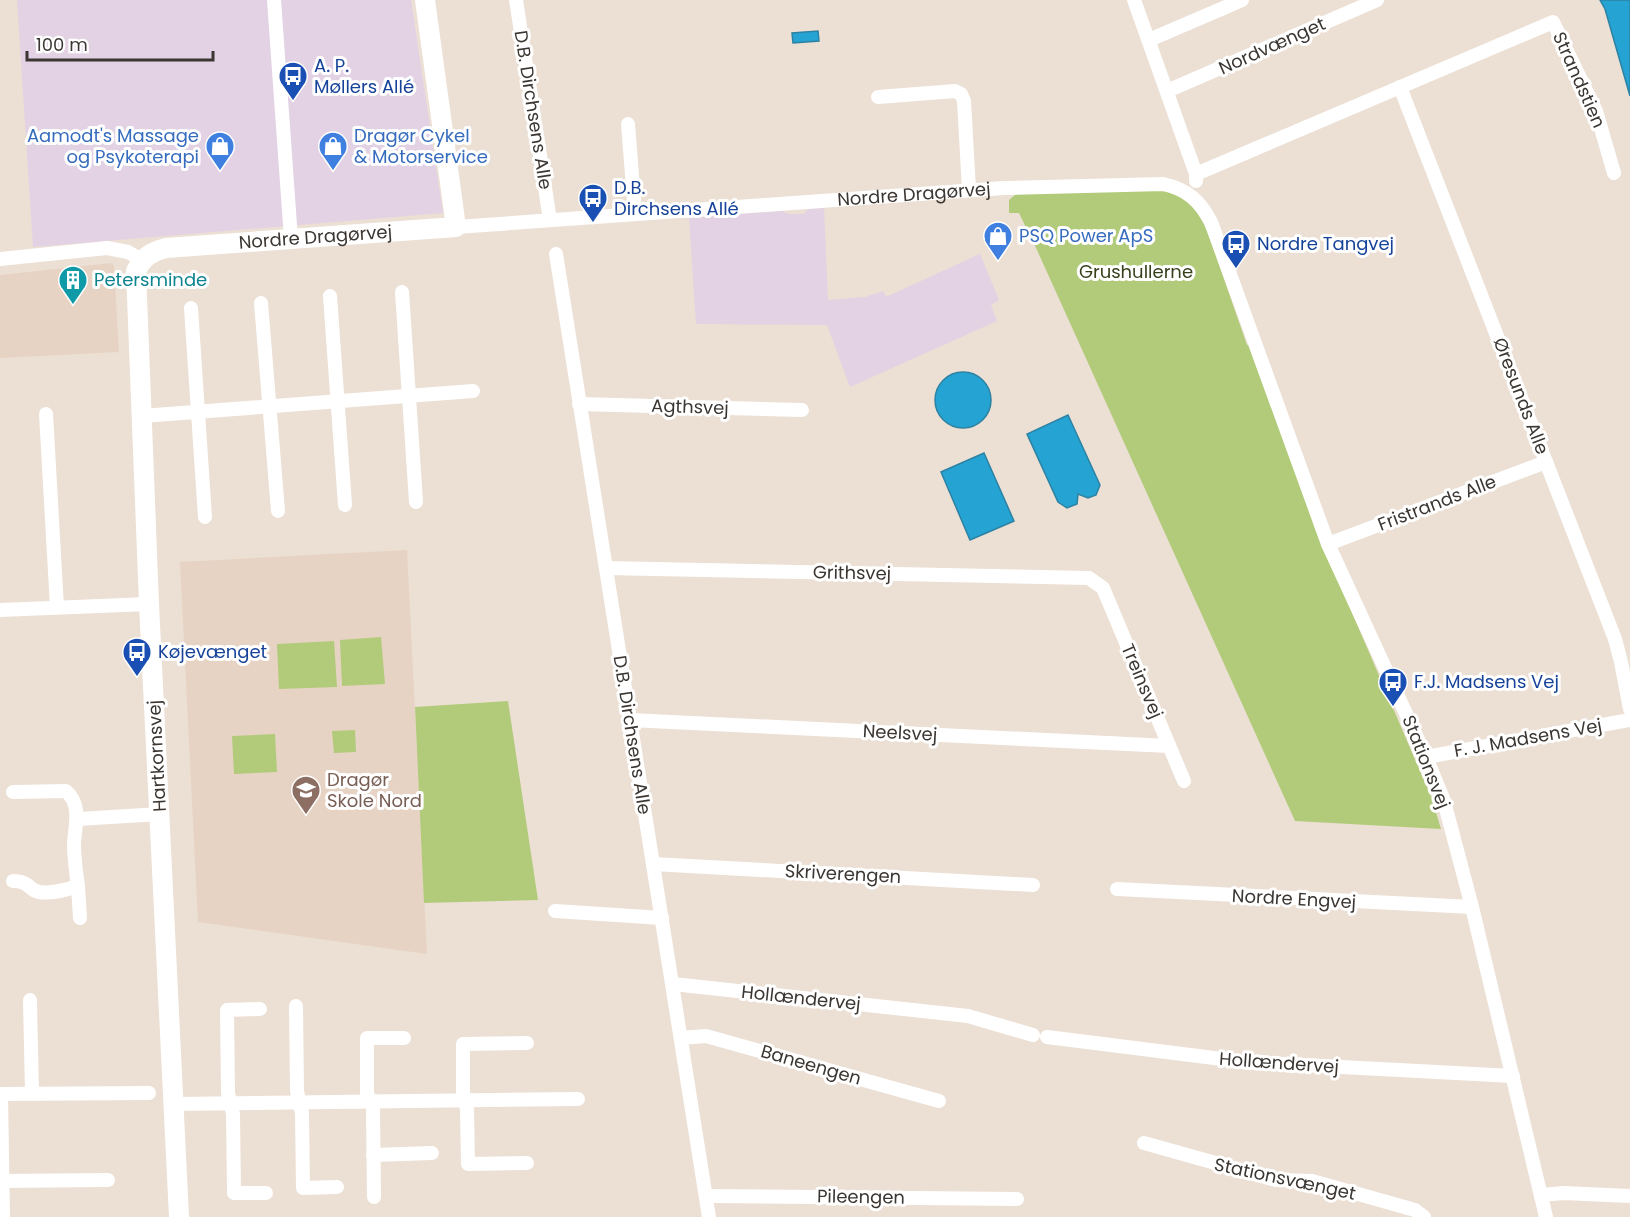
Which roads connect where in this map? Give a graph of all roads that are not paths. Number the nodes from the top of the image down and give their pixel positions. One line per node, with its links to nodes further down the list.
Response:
1 (274, 0): 19 (street)
2 (425, 0): 18 (street)
3 (516, 0): 17 (street, D.B. Dirchsens Alle)
4 (1134, 0): 7 (street)
5 (1242, 0): 7 (street)
6 (1377, 0): 9 (street, Nordvænget)
7 (1149, 40): 9 (street)
8 (1400, 87): 12 (street, Strandstien); 13 (street); 36 (street, Øresunds Alle)
9 (1167, 91): 13 (street)
10 (878, 97): 14 (street)
11 (628, 124): 16 (street)
12 (1614, 172)
13 (1196, 174): 15 (street)
14 (969, 190): 15 (street, Nordre Dragørvej); 16 (street, Nordre Dragørvej)
15 (1191, 194): 41 (street, Stationsvej)
16 (634, 213): 17 (street, Nordre Dragørvej)
17 (550, 220): 18 (street, Nordre Dragørvej)
18 (456, 226): 19 (street, Nordre Dragørvej)
19 (291, 239): 22 (street, Nordre Dragørvej)
20 (556, 254): 30 (street, D.B. Dirchsens Alle)
21 (0, 259): 22 (street)
22 (142, 260): 35 (street, Hartkornsvej)
23 (402, 292): 28 (street)
24 (330, 296): 29 (street)
25 (261, 303): 31 (street)
26 (191, 308): 33 (street)
27 (473, 391): 28 (street)
28 (407, 396): 29 (street); 37 (street)
29 (338, 401): 31 (street); 38 (street)
30 (579, 404): 32 (street, Agthsvej); 42 (street, D.B. Dirchsens Alle)
31 (269, 406): 33 (street); 39 (street)
32 (802, 410)
33 (197, 412): 35 (street); 40 (street)
34 (46, 414): 45 (street)
35 (142, 416): 44 (street, Hartkornsvej)
36 (1546, 462): 41 (street, Fristrands Alle); 47 (street, Øresunds Alle)
37 (416, 502)
38 (345, 504)
39 (278, 511)
40 (205, 517)
41 (1328, 544): 51 (street, Stationsvej)
42 (606, 568): 43 (street, Grithsvej); 48 (street, D.B. Dirchsens Alle)
43 (1097, 582): 50 (street, Treinsvej)
44 (149, 604): 45 (street); 54 (street, Hartkornsvej)
45 (57, 607): 46 (street)
46 (0, 610)
47 (1630, 709)
48 (630, 720): 50 (street, Neelsvej); 56 (street, D.B. Dirchsens Alle)
49 (1630, 720): 51 (street, F. J. Madsens Vej)
50 (1169, 746): 52 (street, Treinsvej)
51 (1426, 757): 61 (street, Stationsvej)
52 (1184, 781)
53 (13, 792): 55 (street)
54 (160, 814): 55 (street); 82 (street, Hartkornsvej)
55 (78, 819): 59 (street)
56 (653, 864): 58 (street, Skriverengen); 64 (street, D.B. Dirchsens Alle)
57 (13, 881): 59 (street)
58 (1033, 885)
59 (78, 886): 63 (street)
60 (1117, 889): 61 (street, Nordre Engvej)
61 (1472, 907): 72 (street, Stationsvej)
62 (555, 911): 64 (street)
63 (80, 918)
64 (662, 918): 65 (street, D.B. Dirchsens Alle)
65 (673, 984): 70 (street, D.B. Dirchsens Alle); 72 (street, Hollændervej)
66 (30, 1000): 73 (street)
67 (296, 1006): 79 (street)
68 (260, 1009): 81 (street)
69 (404, 1038): 80 (street)
70 (681, 1038): 78 (street, Baneengen); 92 (street, D.B. Dirchsens Alle)
71 (527, 1043): 77 (street)
72 (1512, 1076): 91 (street, Stationsvej)
73 (32, 1093): 74 (street); 75 (street)
74 (149, 1093)
75 (0, 1094): 88 (street)
76 (578, 1099): 77 (street)
77 (465, 1100): 80 (street); 86 (street)
78 (939, 1101)
79 (299, 1102): 80 (street); 81 (street); 89 (street)
80 (371, 1102): 85 (street)
81 (230, 1103): 82 (street); 90 (street)
82 (174, 1104): 97 (street, Hartkornsvej)
83 (1143, 1143): 99 (street, Stationsvænget)
84 (432, 1153): 85 (street)
85 (373, 1155): 94 (street)
86 (527, 1163)
87 (108, 1180): 88 (street)
88 (1, 1181): 96 (street)
89 (337, 1187)
90 (266, 1193)
91 (1541, 1195): 93 (street); 100 (street, Stationsvej)
92 (706, 1196): 95 (street, Pileengen); 98 (street, D.B. Dirchsens Alle)
93 (1630, 1196)
94 (374, 1197)
95 (1017, 1199)
96 (3, 1217)
97 (179, 1217)
98 (709, 1217)
99 (1424, 1217)
100 (1546, 1217)

